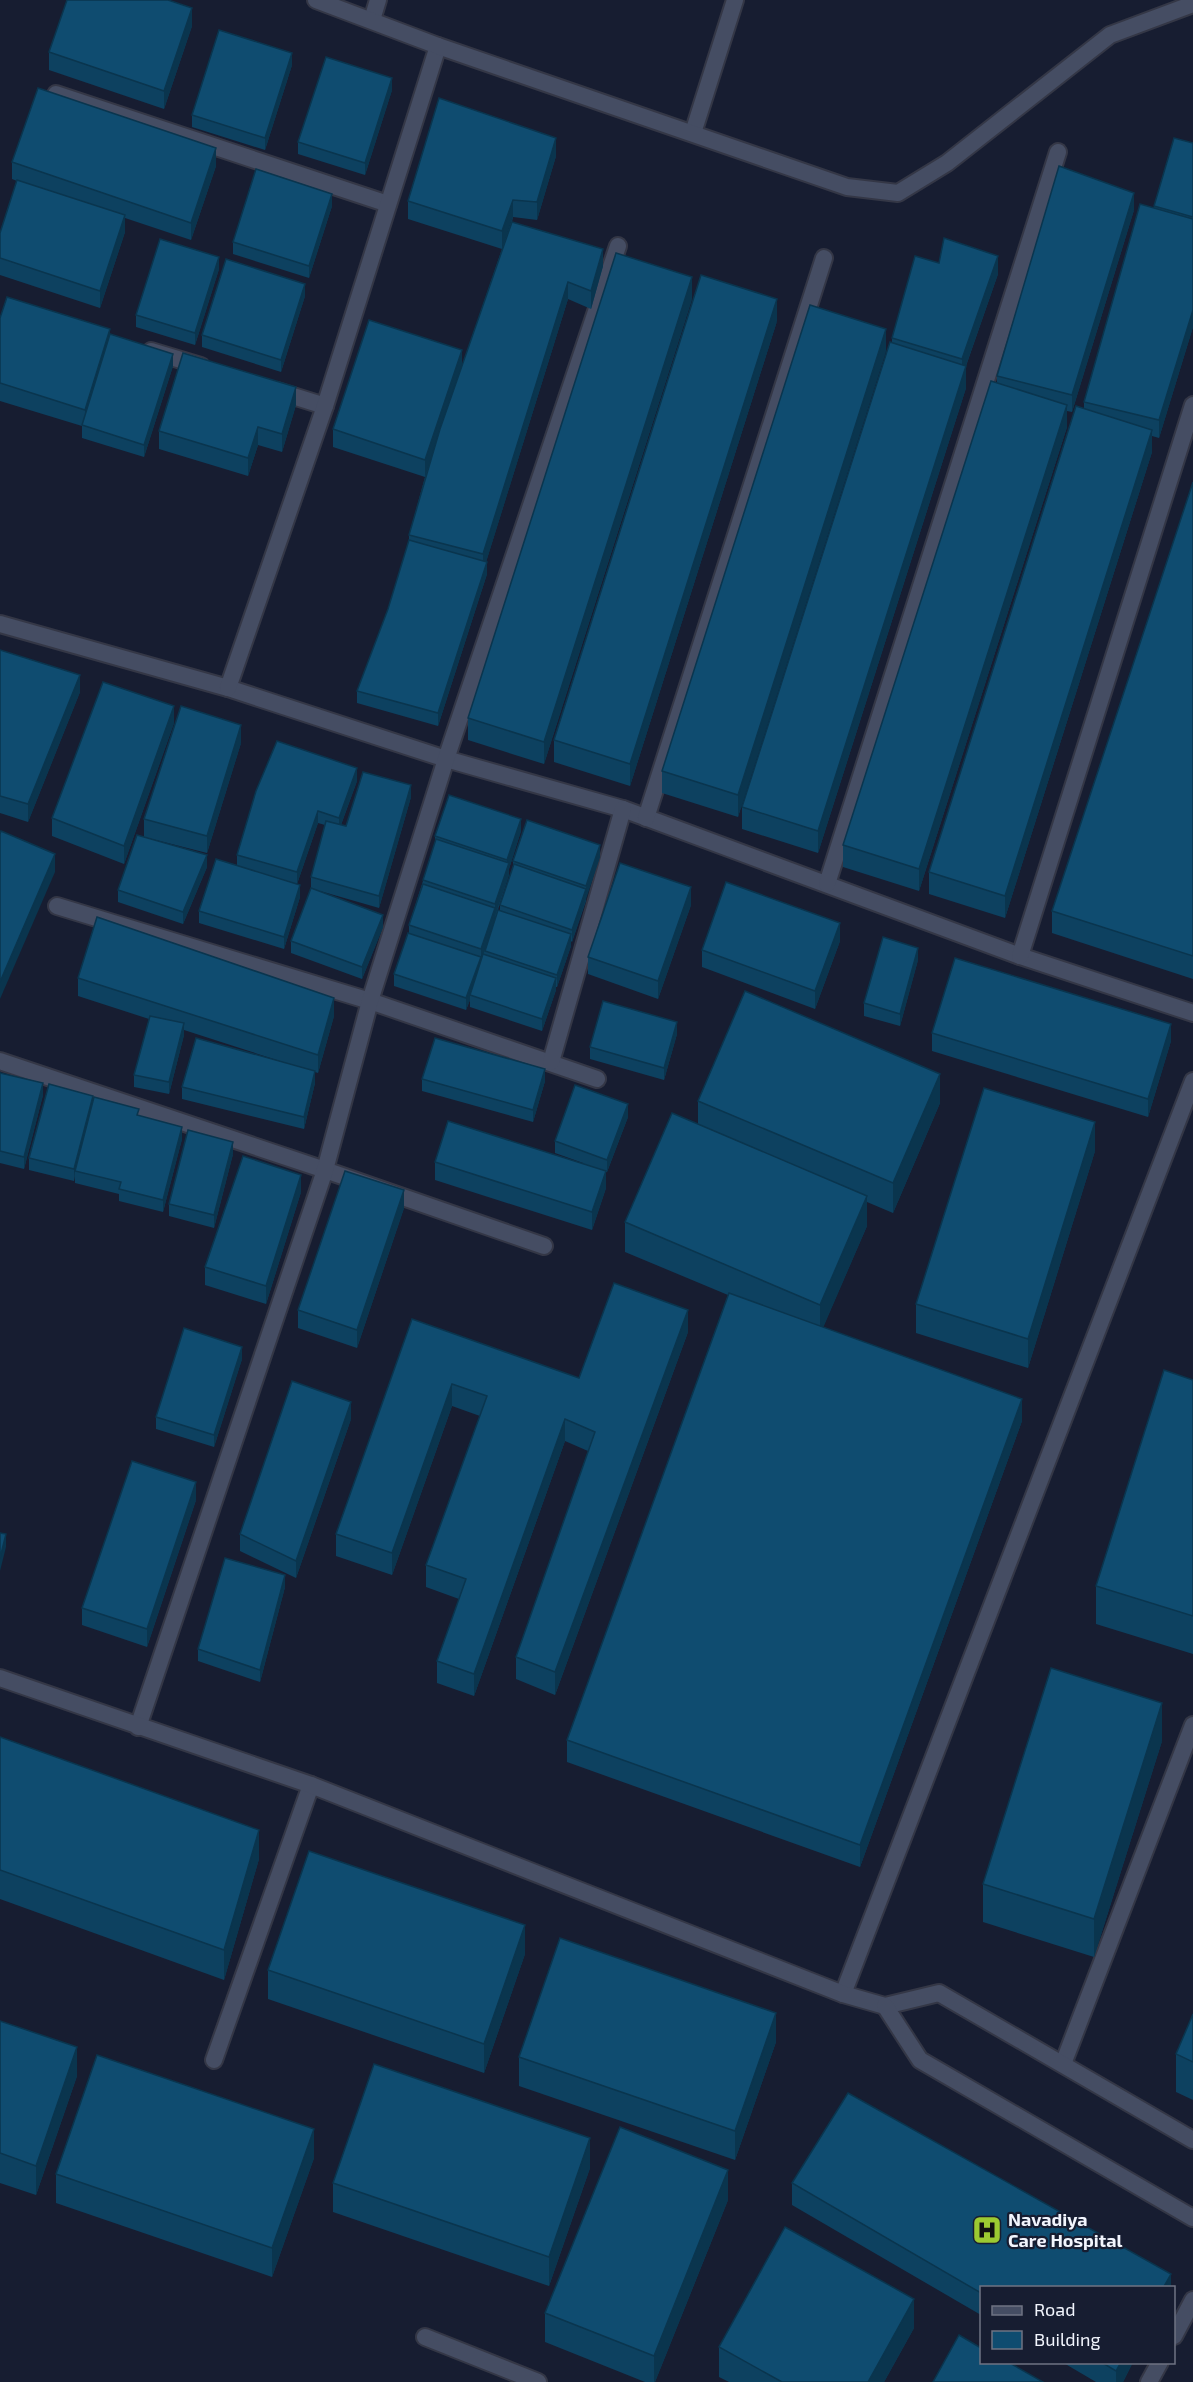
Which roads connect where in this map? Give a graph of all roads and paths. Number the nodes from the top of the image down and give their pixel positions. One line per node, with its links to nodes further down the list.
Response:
1 (316, 0): 5 (street)
2 (378, 0): 5 (street)
3 (735, 0): 8 (street)
4 (1193, 4): 8 (street)
5 (372, 20): 6 (street)
6 (438, 46): 8 (street); 10 (street)
7 (52, 93): 10 (street)
8 (693, 133)
9 (1058, 152): 23 (street)
10 (388, 204): 17 (street)
11 (618, 246): 20 (street)
12 (824, 258): 22 (street)
13 (134, 345): 14 (street)
14 (212, 370)
15 (257, 384): 17 (street)
16 (1193, 405): 25 (street)
17 (325, 406): 19 (street)
18 (0, 624): 19 (street)
19 (228, 688): 20 (street)
20 (446, 759): 21 (street); 26 (street)
21 (624, 809): 22 (street); 29 (street)
22 (646, 818): 23 (street)
23 (827, 884): 25 (street)
24 (57, 906): 26 (street)
25 (1020, 956): 27 (street)
26 (370, 1001): 29 (street); 32 (street)
27 (1193, 1013)
28 (0, 1060): 32 (street)
29 (551, 1062): 30 (street)
30 (597, 1079)
31 (1193, 1081): 38 (street)
32 (325, 1170): 33 (street); 36 (street)
33 (544, 1246)
34 (0, 1678): 36 (street)
35 (1193, 1725): 41 (street)
36 (138, 1727): 37 (street)
37 (311, 1785): 38 (street); 40 (street)
38 (843, 1995): 39 (street)
39 (885, 2006): 41 (street); 43 (street)
40 (214, 2060)
41 (1064, 2064): 42 (street)
42 (1193, 2140)
43 (1193, 2218)
44 (1193, 2300): 45 (street)
45 (1175, 2332)
46 (425, 2337): 48 (street)
47 (1159, 2364): 49 (street)
48 (538, 2382)
49 (1149, 2382)

